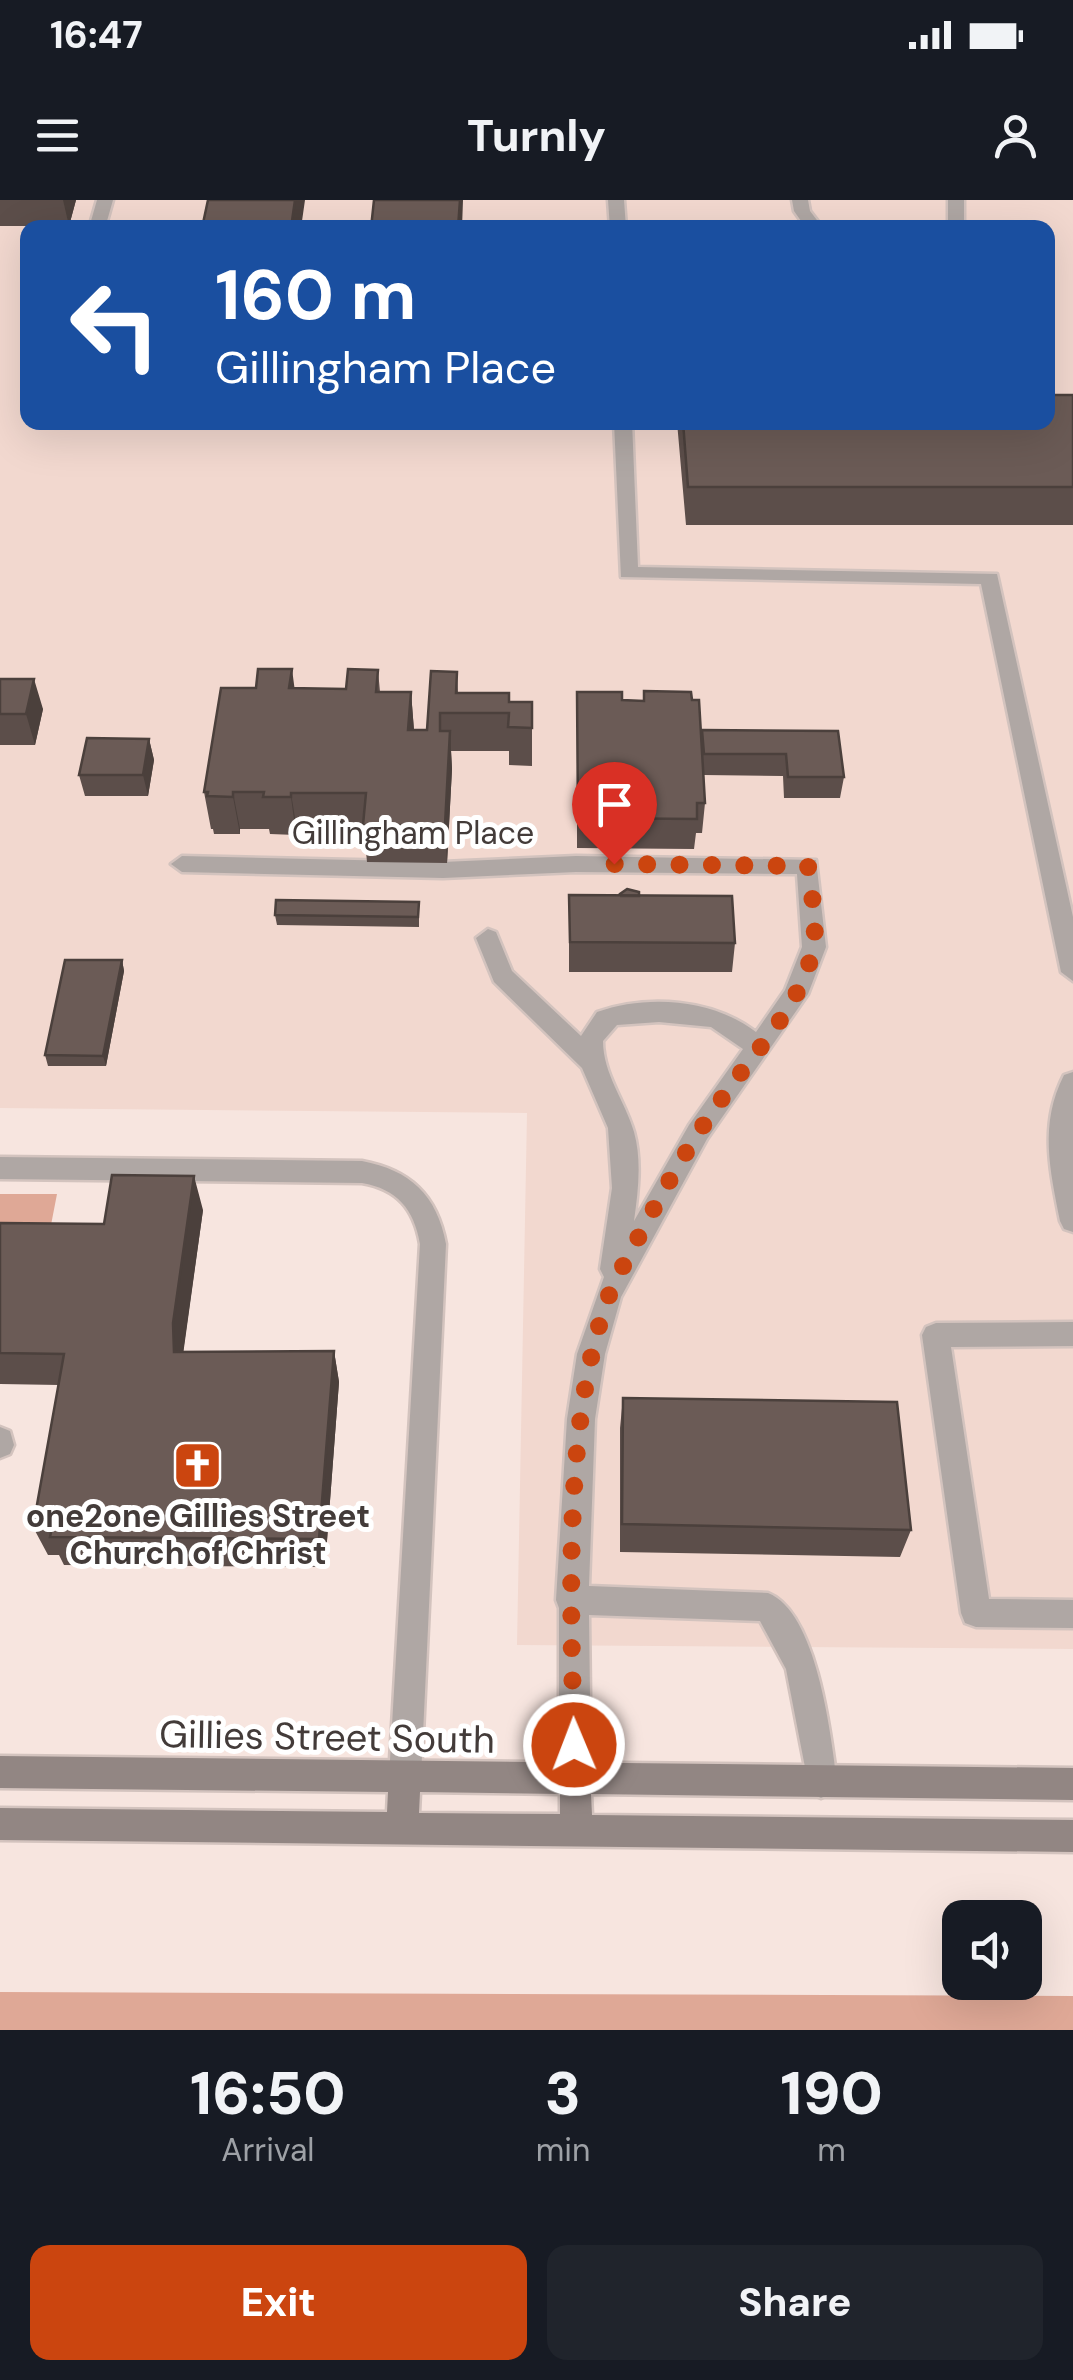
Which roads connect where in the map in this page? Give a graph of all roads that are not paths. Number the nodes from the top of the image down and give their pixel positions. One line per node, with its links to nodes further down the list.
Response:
1 (622, 430): 4 (street)
2 (182, 864): 5 (street, Gillingham Place)
3 (488, 938): 6 (street)
4 (1073, 972)
5 (758, 1047): 6 (street); 10 (street, Gillingham Place)
6 (596, 1066): 10 (street)
7 (1072, 1083): 9 (street)
8 (0, 1168): 15 (street)
9 (1073, 1221)
10 (608, 1296): 12 (street, Gillingham Place)
11 (1073, 1334): 13 (street)
12 (572, 1600): 16 (street, Gillingham Place); 17 (street)
13 (1073, 1614)
14 (0, 1772): 15 (main road, Gillies Street South)
15 (406, 1778): 16 (main road, Gillies Street South); 20 (main road)
16 (575, 1780): 17 (main road, Gillies Street South); 21 (main road)
17 (820, 1782): 18 (main road, Gillies Street South)
18 (1073, 1784)
19 (0, 1824): 20 (main road)
20 (402, 1829): 21 (main road)
21 (577, 1831): 22 (main road)
22 (1073, 1836)

